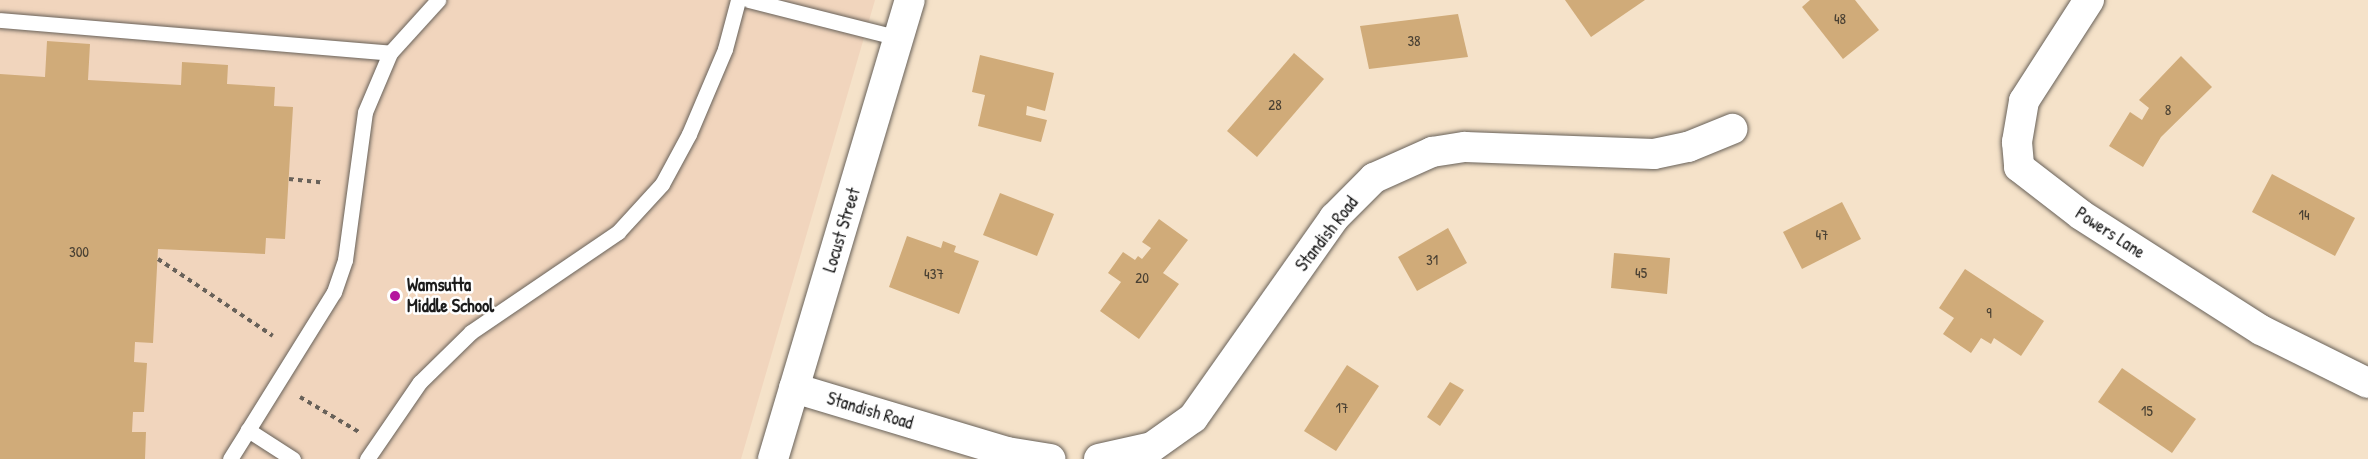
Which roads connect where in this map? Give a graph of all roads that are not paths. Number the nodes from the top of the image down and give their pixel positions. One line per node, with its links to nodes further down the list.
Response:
1 (438, 0): 8 (lane)
2 (738, 0): 15 (lane)
3 (749, 0): 7 (lane)
4 (910, 0): 7 (street, Locust Street)
5 (2089, 0): 10 (street, Powers Lane)
6 (0, 20): 8 (lane)
7 (899, 38): 11 (street, Locust Street)
8 (390, 53): 12 (lane)
9 (1732, 129): 18 (street, Standish Road)
10 (2368, 383)
11 (794, 388): 16 (street, Locust Street); 17 (street, Standish Road)
12 (248, 430): 13 (lane); 14 (lane)
13 (230, 459)
14 (293, 459)
15 (367, 459)
16 (773, 459)
17 (1050, 459)
18 (1099, 459)

